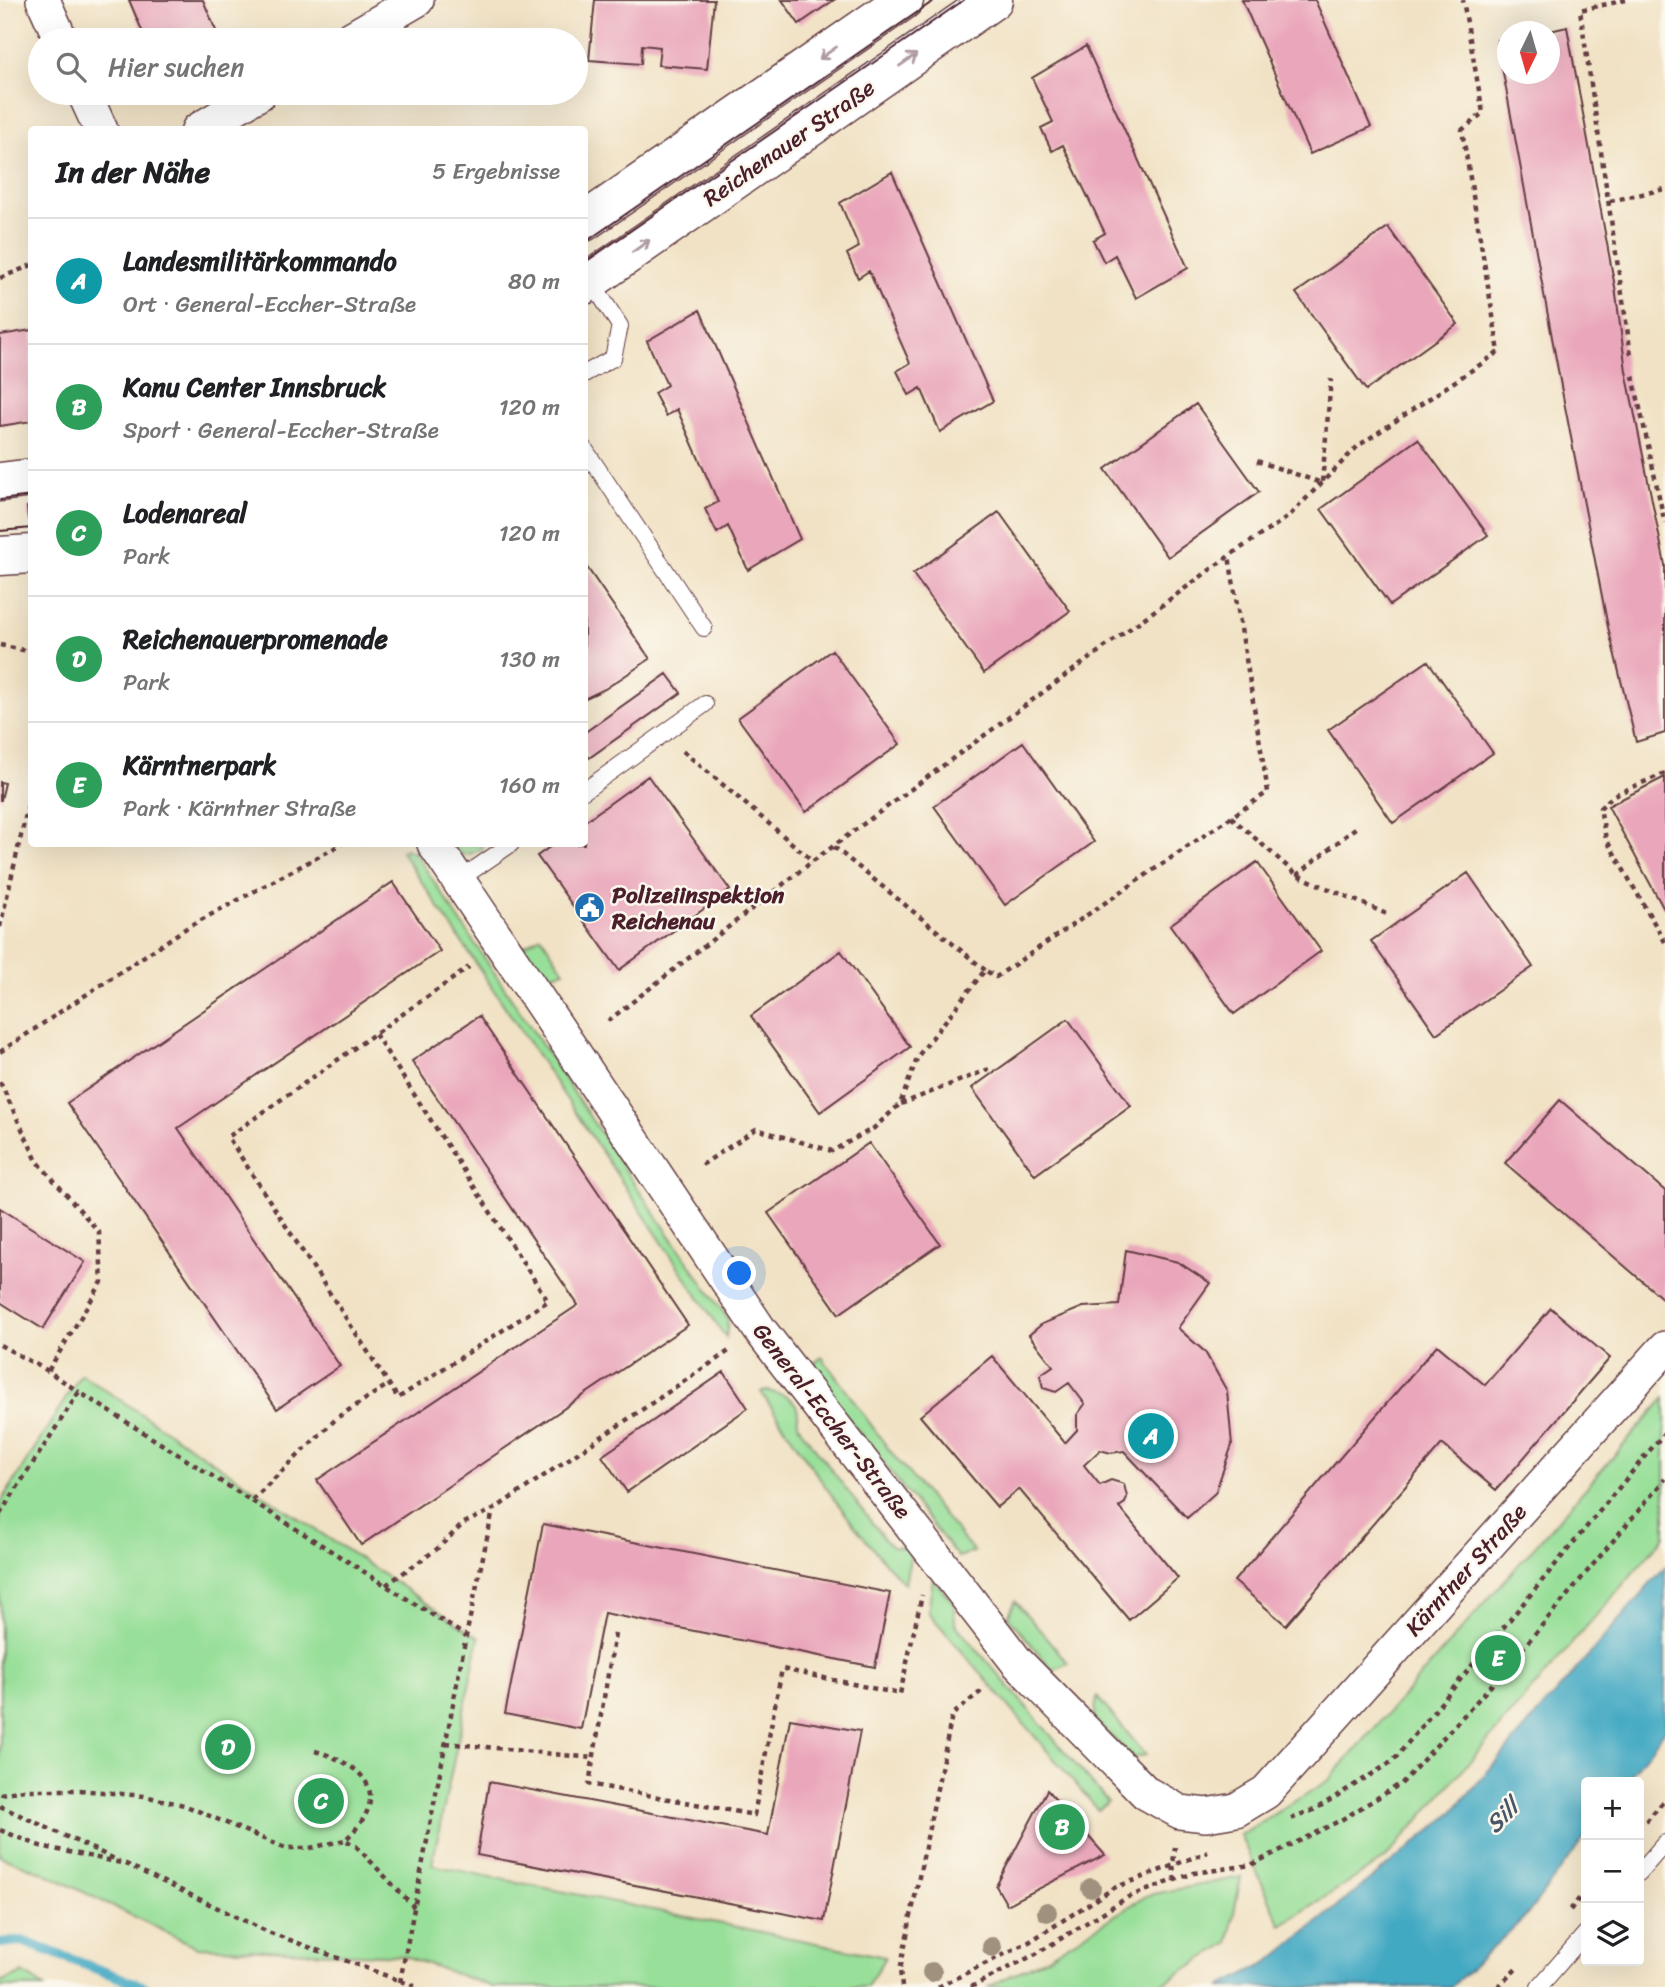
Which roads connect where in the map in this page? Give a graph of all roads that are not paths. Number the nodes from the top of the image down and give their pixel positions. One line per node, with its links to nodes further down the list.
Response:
1 (43, 0): 5 (street)
2 (416, 0): 6 (street)
3 (904, 0): 11 (street, one-way to 11)
4 (993, 0): 12 (street, Reichenauer Straße, one-way to 4)
5 (56, 28)
6 (368, 28)
7 (90, 105): 9 (street)
8 (240, 105): 10 (street)
9 (99, 126)
10 (205, 126)
11 (588, 219)
12 (588, 282)
13 (588, 284): 14 (lane)
14 (588, 372)
15 (588, 455): 20 (lane)
16 (28, 478): 17 (street)
17 (0, 482)
18 (28, 554): 19 (street)
19 (0, 556)
20 (704, 628)
21 (705, 704): 22 (lane)
22 (588, 789)
23 (436, 847): 25 (street, General-Eccher-Straße)
24 (507, 847): 25 (lane)
25 (460, 879): 27 (street, General-Eccher-Straße)
26 (1665, 1348): 27 (street, Kärntner Straße)
27 (1266, 1793)
28 (1665, 1843): 29 (lane)
29 (1644, 1867)
30 (1581, 1939): 31 (lane)
31 (1539, 1987)

